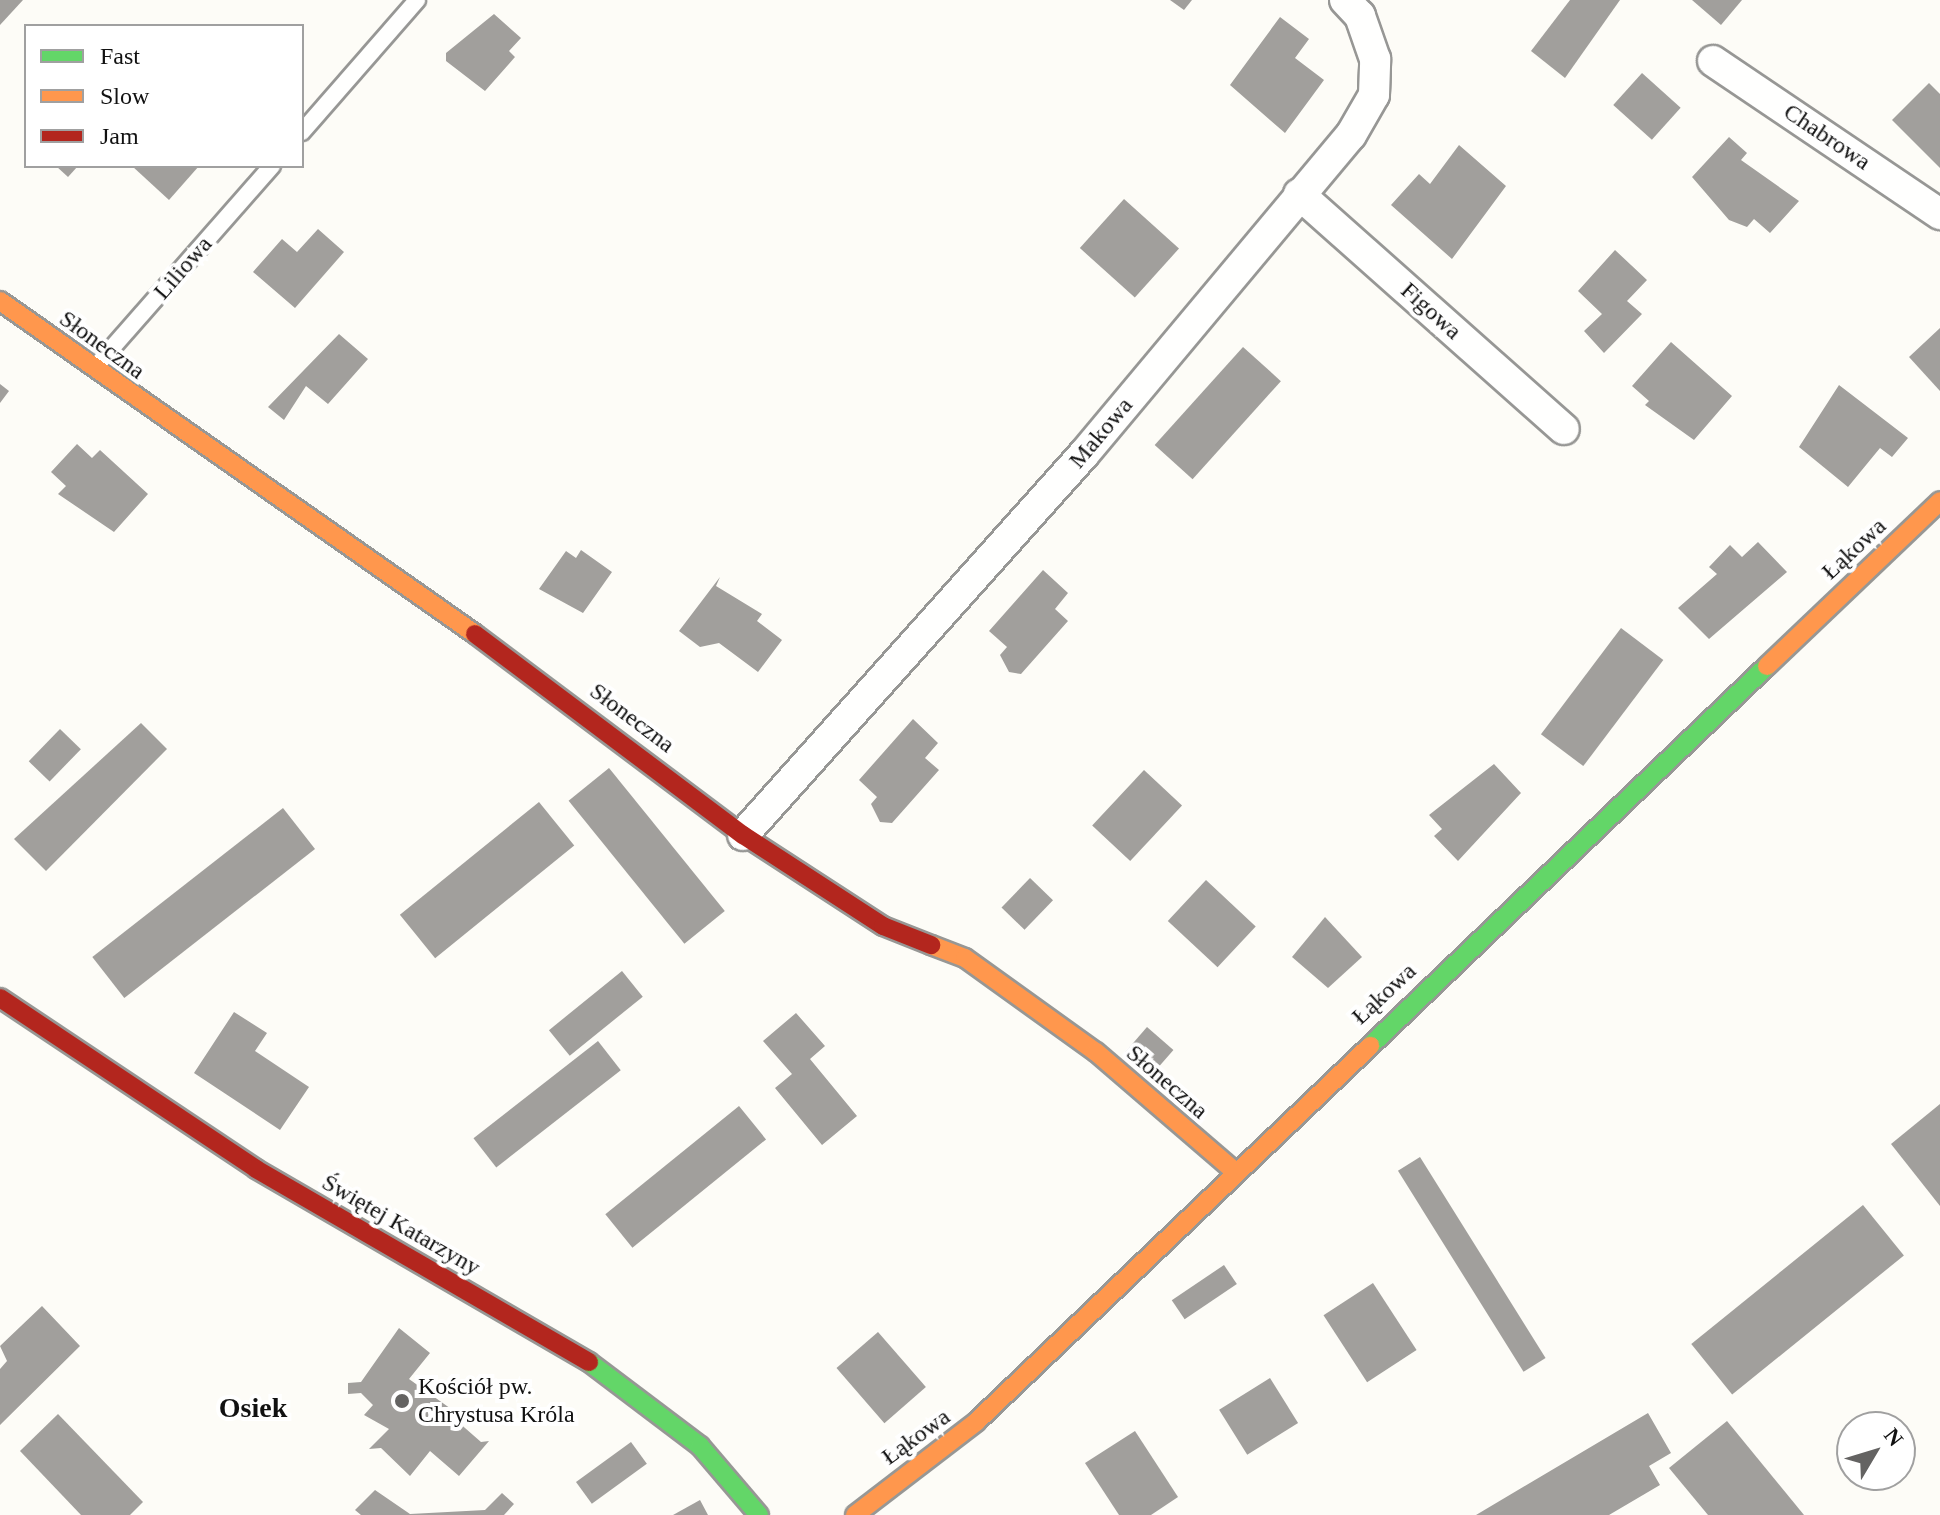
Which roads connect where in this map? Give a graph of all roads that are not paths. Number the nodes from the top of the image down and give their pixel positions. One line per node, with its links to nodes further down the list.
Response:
1 (417, 0): 4 (lane)
2 (1345, 0): 6 (street, Makowa)
3 (1713, 61): 7 (street, Chabrowa)
4 (304, 130)
5 (270, 168): 9 (lane, Liliowa)
6 (1299, 194): 10 (street, Figowa); 12 (street, Makowa)
7 (1940, 214)
8 (0, 301): 9 (street, Słoneczna)
9 (94, 370): 12 (street, Słoneczna)
10 (1564, 429)
11 (1940, 501): 14 (street, Łąkowa)
12 (743, 835): 14 (street, Słoneczna)
13 (0, 998): 15 (street, Świętej Katarzyny)
14 (1233, 1170): 16 (street, Łąkowa)
15 (759, 1515)
16 (855, 1515)

